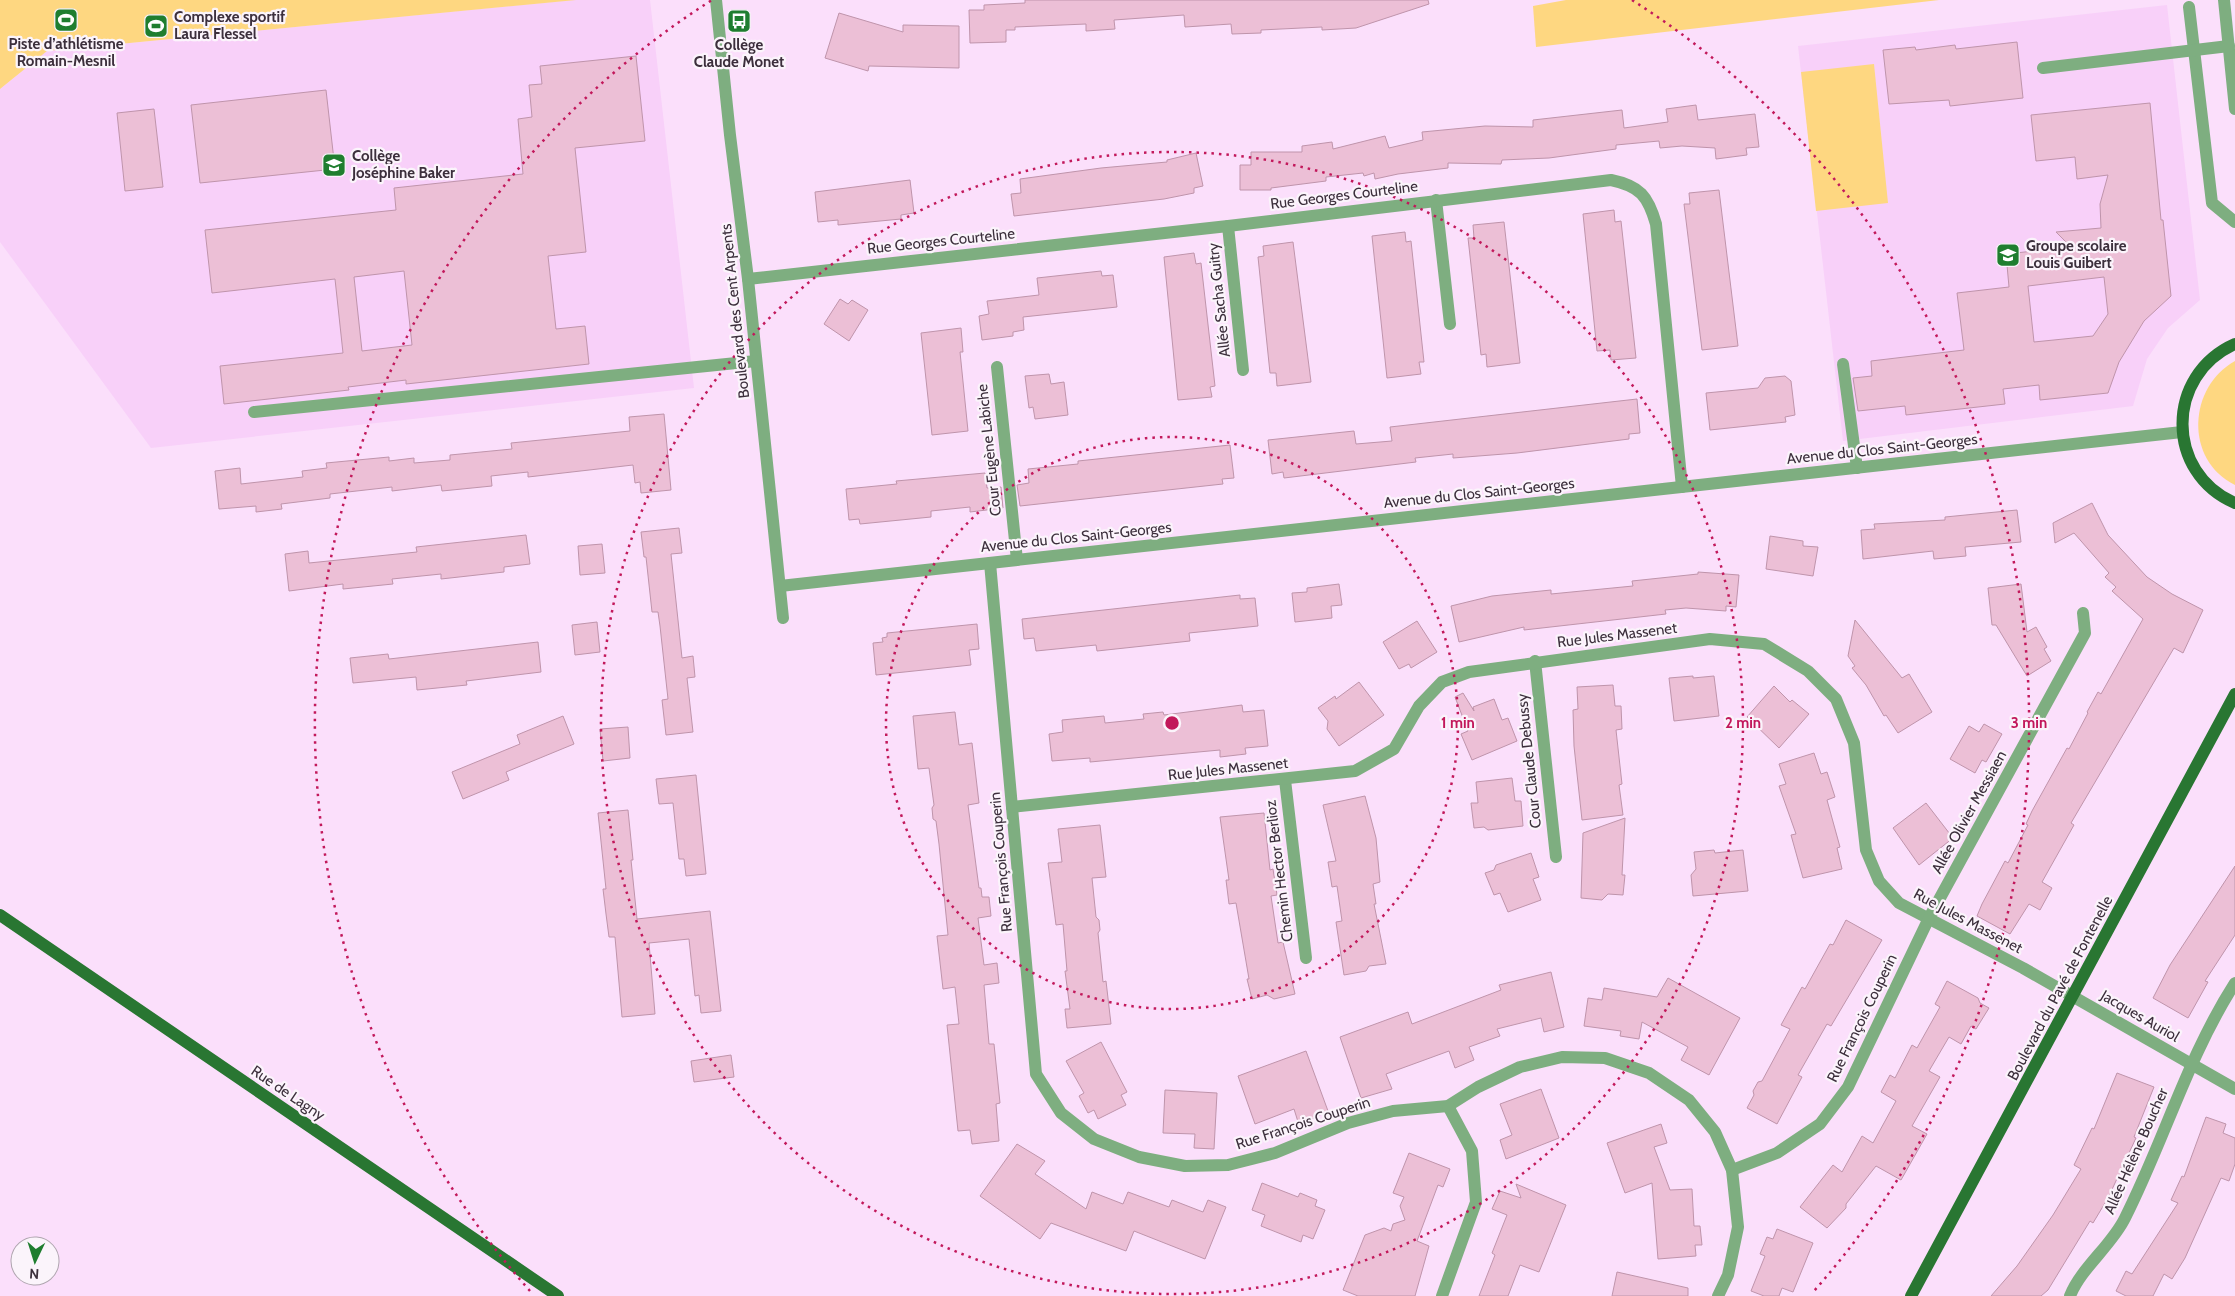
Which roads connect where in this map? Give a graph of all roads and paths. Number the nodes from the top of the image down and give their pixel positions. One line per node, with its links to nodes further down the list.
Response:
1 (716, 0): 12 (street, Boulevard des Cent Arpents)
2 (2224, 0): 4 (street)
3 (2189, 6): 5 (street)
4 (2229, 46): 5 (street); 7 (street)
5 (2195, 50): 6 (street); 10 (street)
6 (2043, 68)
7 (2234, 88): 8 (street)
8 (2235, 109)
9 (1436, 200): 11 (street, Rue Georges Courteline); 13 (street); 22 (street, Rue Georges Courteline)
10 (2235, 222)
11 (1228, 226): 12 (street, Rue Georges Courteline); 18 (street, Allée Sacha Guitry)
12 (748, 279): 15 (street, Boulevard des Cent Arpents)
13 (1450, 324)
14 (2235, 344): 20 (main road)
15 (756, 361): 19 (street); 26 (street, Boulevard des Cent Arpents)
16 (1843, 364): 21 (street)
17 (996, 367): 24 (street, Cour Eugène Labiche)
18 (1243, 370)
19 (254, 412)
20 (2182, 432): 21 (street, Avenue du Clos Saint-Georges); 23 (main road)
21 (1857, 468): 22 (street, Avenue du Clos Saint-Georges)
22 (1682, 487): 24 (street, Avenue du Clos Saint-Georges)
23 (2235, 503)
24 (1017, 560): 25 (street, Avenue du Clos Saint-Georges)
25 (990, 563): 26 (street, Avenue du Clos Saint-Georges); 32 (street, Rue François Couperin)
26 (780, 586): 28 (street, Boulevard des Cent Arpents)
27 (2083, 613): 35 (street, Allée Olivier Messiaen)
28 (783, 618)
29 (1535, 662): 31 (street, Rue Jules Massenet); 33 (street, Cour Claude Debussy); 35 (street, Rue Jules Massenet)
30 (2235, 694): 38 (main road, Boulevard du Pavé de Fontenelle)
31 (1285, 780): 32 (street, Rue Jules Massenet); 36 (street, Chemin Hector Berlioz)
32 (1012, 807): 41 (street, Rue François Couperin)
33 (1556, 857)
34 (0, 915): 43 (main road, Rue de Lagny)
35 (1929, 918): 38 (street, Rue Jules Massenet); 42 (street, Rue François Couperin)
36 (1306, 958)
37 (2235, 983): 39 (street, Allée Hélène Boucher)
38 (2073, 997): 39 (street, Jacques Auriol); 46 (main road, Boulevard du Pavé de Fontenelle)
39 (2191, 1064): 40 (street, Jacques Auriol); 47 (street, Allée Hélène Boucher)
40 (2235, 1089)
41 (1448, 1106): 42 (street, Rue François Couperin); 44 (street)
42 (1732, 1170): 45 (street)
43 (558, 1296)
44 (1442, 1296)
45 (1718, 1296)
46 (1911, 1296)
47 (2070, 1296)

